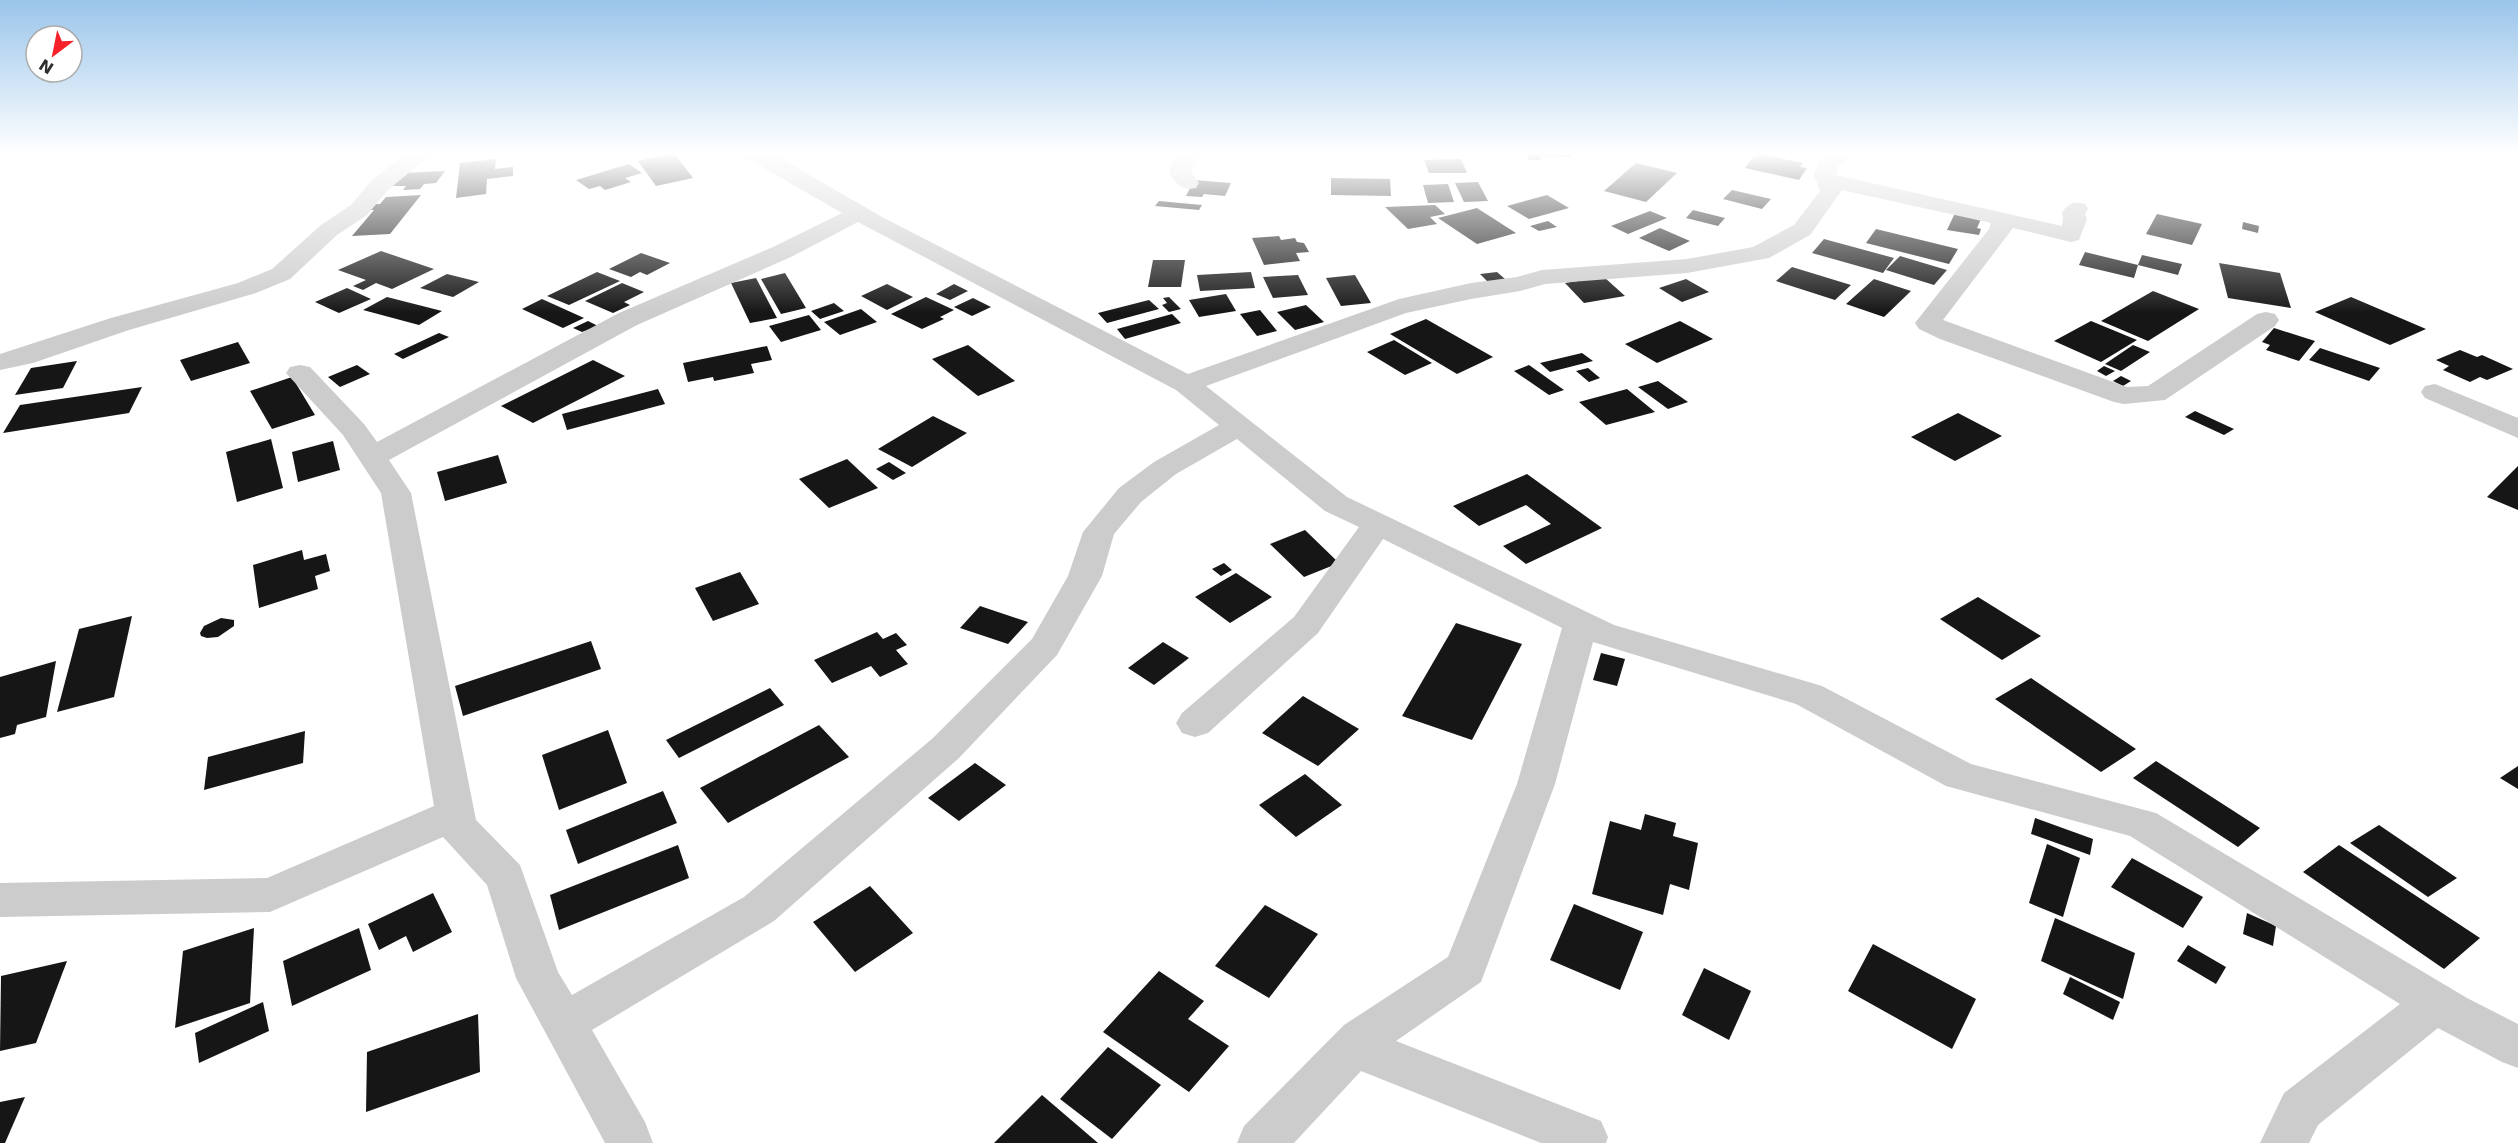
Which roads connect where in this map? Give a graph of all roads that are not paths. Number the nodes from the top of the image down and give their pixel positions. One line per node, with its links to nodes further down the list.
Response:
1 (362, 206): 9 (street)
2 (847, 206): 6 (street)
3 (1820, 206): 13 (street)
4 (1948, 206): 7 (street)
5 (2077, 209): 7 (street)
6 (859, 213): 13 (street); 17 (street)
7 (2001, 218): 10 (street)
8 (316, 272): 9 (street)
9 (281, 274): 11 (street)
10 (2266, 320)
11 (0, 362)
12 (300, 373): 17 (street)
13 (1186, 384): 15 (street)
14 (2435, 392): 16 (street)
15 (1238, 426): 18 (street); 24 (street)
16 (2518, 429)
17 (372, 457): 21 (street)
18 (1377, 524): 19 (street); 20 (street)
19 (1581, 623): 23 (street); 25 (street)
20 (1195, 723)
21 (455, 814): 22 (street); 24 (street)
22 (0, 900)
23 (2436, 1003): 26 (street); 30 (street)
24 (564, 1023): 27 (street)
25 (1353, 1046): 28 (street); 29 (street)
26 (2518, 1047)
27 (629, 1143)
28 (1261, 1143)
29 (1575, 1143)
30 (2284, 1143)

